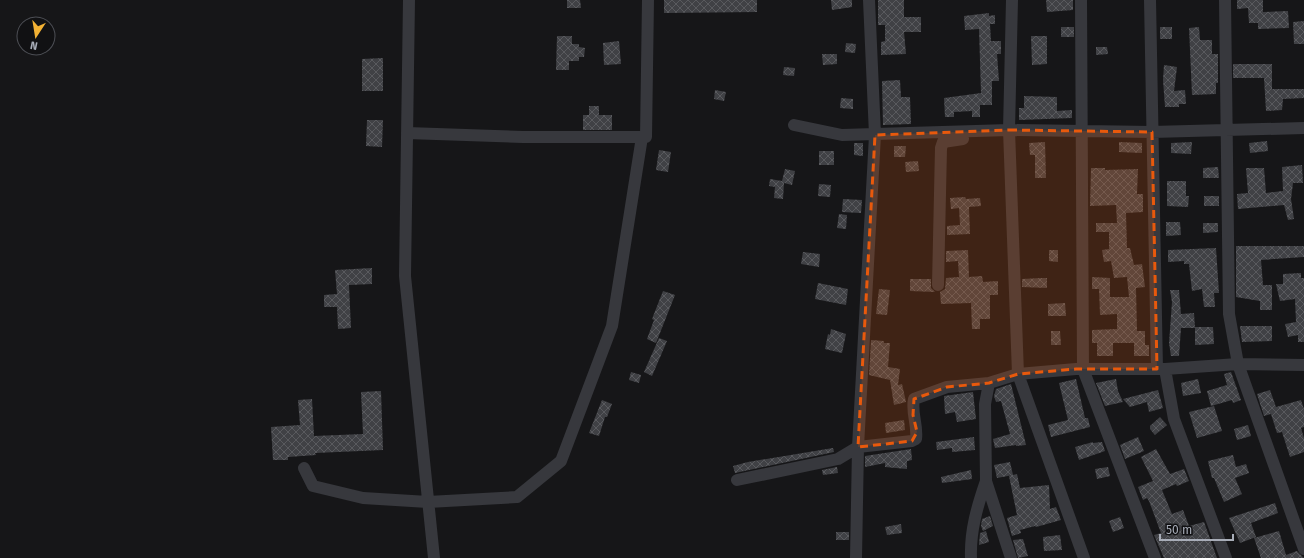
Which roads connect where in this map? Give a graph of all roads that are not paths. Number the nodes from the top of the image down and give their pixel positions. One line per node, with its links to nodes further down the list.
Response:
1 (410, 0): 14 (street)
2 (648, 0): 16 (street)
3 (869, 0): 15 (street)
4 (1012, 0): 10 (street)
5 (1081, 0): 12 (street)
6 (1150, 0): 13 (street)
7 (1225, 0): 11 (street)
8 (794, 125): 15 (street)
9 (1304, 128): 11 (street)
10 (1009, 130): 12 (street); 15 (street); 17 (street); 22 (street)
11 (1227, 130): 13 (street); 18 (street)
12 (1082, 132): 13 (street); 20 (street)
13 (1152, 132): 21 (street)
14 (408, 133): 16 (street); 28 (street)
15 (875, 135): 24 (street)
16 (642, 137): 28 (street)
17 (938, 286)
18 (1238, 364): 19 (street); 21 (street); 29 (street)
19 (1304, 365)
20 (1083, 369): 21 (street); 22 (street); 35 (street)
21 (1161, 369): 36 (street)
22 (1018, 374): 23 (street); 34 (street)
23 (989, 383): 24 (street); 27 (street)
24 (858, 447): 26 (street); 31 (street)
25 (304, 468): 28 (street)
26 (737, 480)
27 (986, 481): 32 (street); 33 (street)
28 (428, 502): 30 (street)
29 (1304, 549)
30 (434, 558)
31 (856, 558)
32 (971, 558)
33 (1011, 558)
34 (1084, 558)
35 (1155, 558)
36 (1226, 558)

